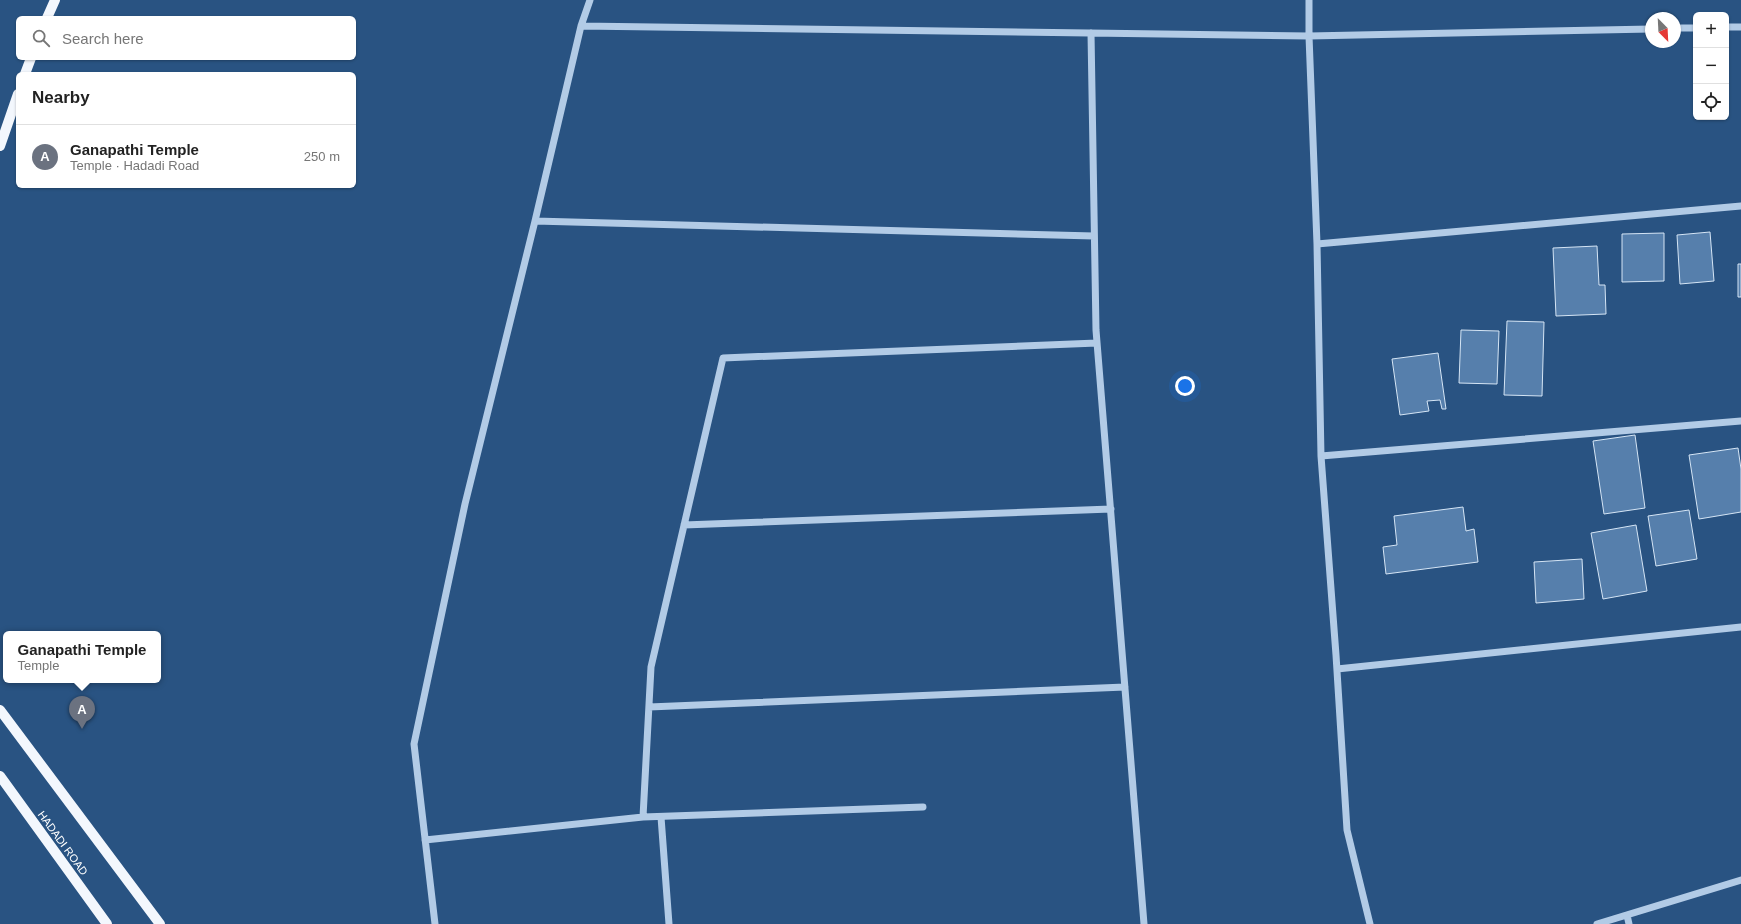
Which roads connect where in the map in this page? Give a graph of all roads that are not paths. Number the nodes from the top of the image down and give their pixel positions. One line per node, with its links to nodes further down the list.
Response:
1 (54, 0): 4 (main road)
2 (590, 0): 5 (street)
3 (1309, 0): 12 (street)
4 (48, 16)
5 (581, 26): 11 (street); 18 (street)
6 (1729, 27): 7 (street)
7 (1741, 27)
8 (1681, 28): 9 (street)
9 (1693, 28)
10 (1645, 29): 12 (street)
11 (1091, 33): 12 (street); 19 (street)
12 (1309, 36): 20 (street)
13 (30, 60): 14 (main road)
14 (26, 72)
15 (16, 100): 16 (main road)
16 (0, 146)
17 (1741, 206): 20 (street)
18 (535, 221): 19 (street); 35 (street)
19 (1094, 236): 21 (street)
20 (1317, 244): 23 (street)
21 (1097, 343): 24 (street); 25 (street)
22 (1741, 421): 23 (street)
23 (1321, 456): 27 (street)
24 (1110, 509): 25 (street); 28 (street)
25 (684, 525): 29 (street)
26 (1741, 627): 27 (street)
27 (1337, 669): 43 (street)
28 (1125, 687): 29 (street); 42 (street)
29 (649, 707): 33 (street)
30 (0, 710): 39 (main road)
31 (0, 776): 38 (main road, HADADI ROAD)
32 (923, 807): 34 (street)
33 (643, 817): 34 (street); 35 (street)
34 (661, 817): 41 (street)
35 (425, 840): 40 (street)
36 (1741, 880): 37 (street)
37 (1627, 915): 44 (street); 45 (street)
38 (108, 924)
39 (160, 924)
40 (435, 924)
41 (669, 924)
42 (1143, 924)
43 (1370, 924)
44 (1597, 924)
45 (1629, 924)

